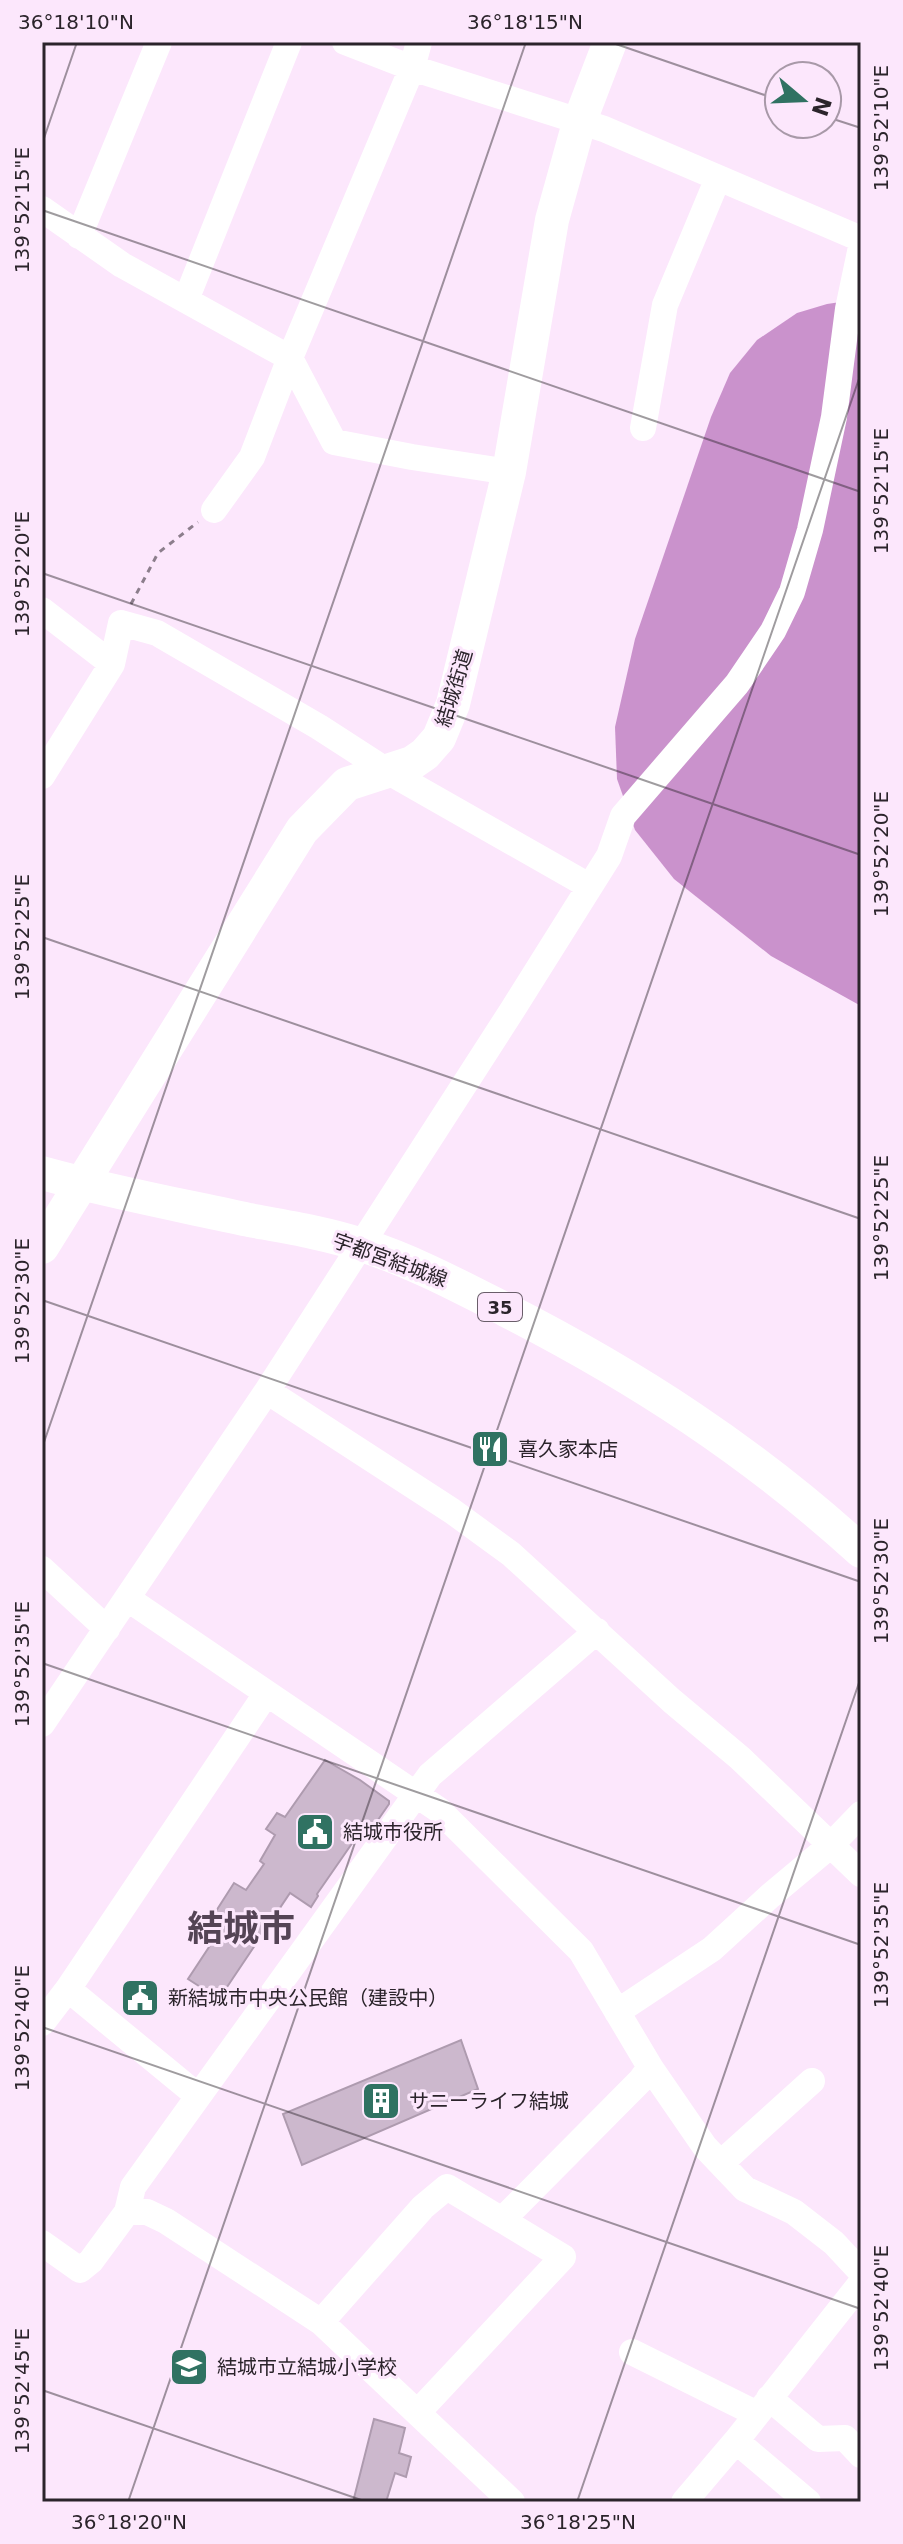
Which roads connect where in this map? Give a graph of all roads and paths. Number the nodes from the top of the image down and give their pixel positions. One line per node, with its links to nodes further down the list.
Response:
1 (159, 42): 10 (street)
2 (289, 42): 13 (street)
3 (345, 42): 6 (street)
4 (419, 42): 6 (street)
5 (610, 42): 7 (main road, 結城街道)
6 (412, 68): 7 (street); 14 (street)
7 (579, 123): 8 (street); 16 (main road, 結城街道)
8 (718, 178): 11 (street); 15 (street)
9 (42, 209): 10 (street)
10 (79, 236): 13 (street)
11 (861, 239)
12 (861, 247): 23 (street)
13 (186, 300): 14 (street)
14 (290, 358): 16 (street); 17 (street)
15 (643, 428)
16 (509, 472): 21 (main road, 結城街道)
17 (214, 510): 19 (path)
18 (42, 610): 20 (street)
19 (121, 623): 20 (street); 21 (street)
20 (112, 664): 22 (street)
21 (387, 771): 23 (street); 25 (main road, 結城街道)
22 (42, 776)
23 (588, 889): 26 (street)
24 (42, 1173): 25 (main road, 宇都宮結城線)
25 (82, 1184): 26 (main road, 宇都宮結城線 / 35); 27 (main road, 結城街道)
26 (360, 1244): 28 (street); 29 (main road, 宇都宮結城線 / 35)
27 (42, 1247)
28 (267, 1391): 31 (street); 33 (street)
29 (861, 1551)
30 (42, 1569): 32 (street)
31 (128, 1599): 32 (street); 34 (street)
32 (107, 1629): 35 (street)
33 (597, 1631): 36 (street); 38 (street)
34 (266, 1694): 36 (street); 40 (street)
35 (42, 1724)
36 (414, 1796): 41 (street); 45 (street)
37 (861, 1814): 38 (street)
38 (831, 1845): 39 (street); 41 (street)
39 (861, 1874)
40 (68, 1989): 42 (street); 45 (street)
41 (617, 2012): 43 (street)
42 (42, 2023)
43 (650, 2067): 46 (street); 48 (street)
44 (812, 2081): 46 (street)
45 (198, 2096): 47 (street)
46 (721, 2163): 50 (street)
47 (127, 2212): 49 (street); 52 (street)
48 (502, 2220): 52 (street); 55 (street)
49 (42, 2243)
50 (861, 2272)
51 (861, 2283): 54 (street)
52 (321, 2322): 55 (street)
53 (632, 2352): 54 (street)
54 (763, 2406): 56 (street); 57 (street)
55 (418, 2412): 58 (street)
56 (736, 2441): 59 (street); 60 (street)
57 (861, 2455)
58 (512, 2502)
59 (684, 2502)
60 (808, 2502)

